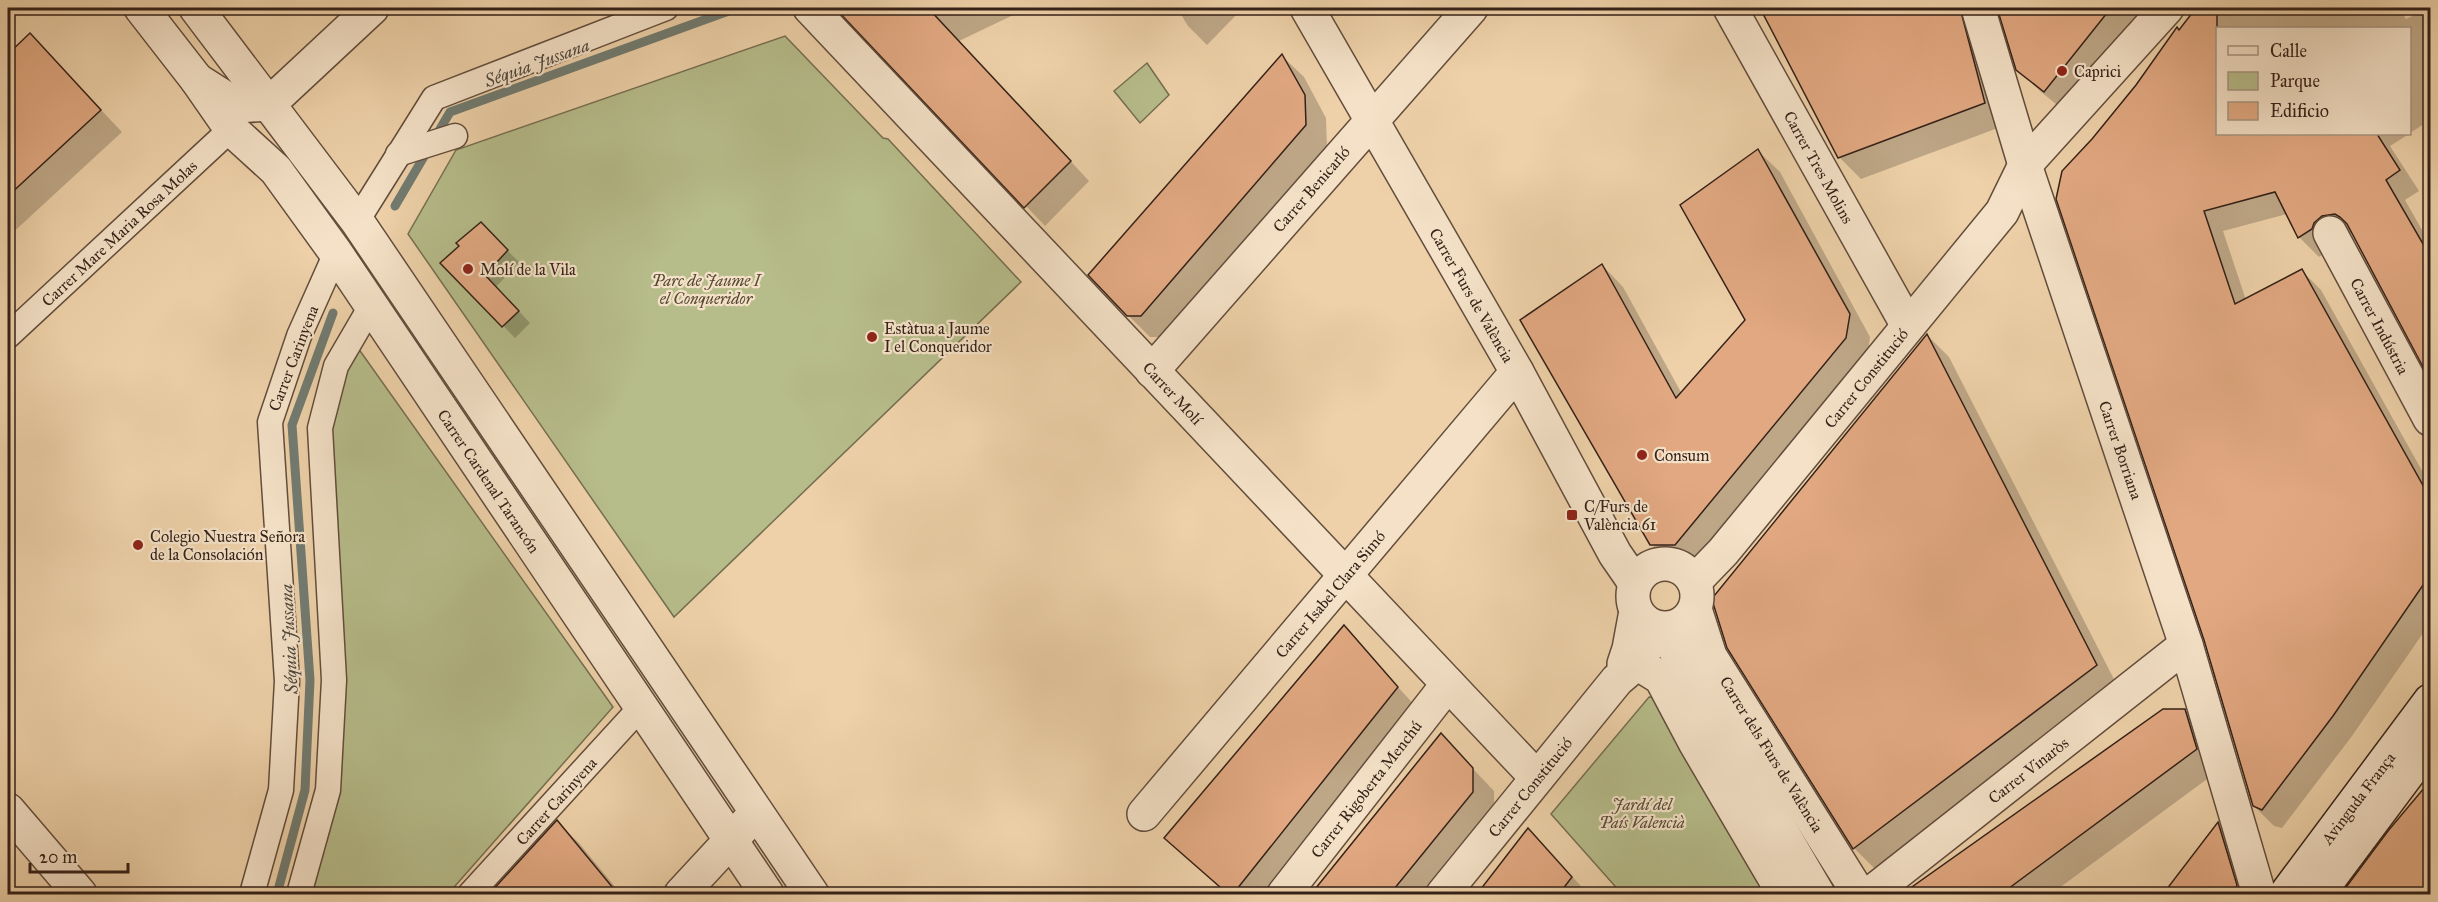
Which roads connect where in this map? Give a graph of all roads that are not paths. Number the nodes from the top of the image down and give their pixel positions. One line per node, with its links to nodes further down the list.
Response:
1 (141, 8): 11 (street, Carrer Cardenal Tarancón)
2 (196, 8): 12 (street)
3 (372, 8): 12 (street)
4 (666, 8): 16 (street)
5 (810, 8): 24 (street, Carrer Molí)
6 (1307, 8): 13 (street, Carrer Furs de València)
7 (1471, 8): 13 (street, Carrer Benicarló)
8 (1730, 8): 22 (street, Carrer Tres Molins)
9 (1978, 8): 17 (street, Carrer Borriana)
10 (2167, 8): 17 (street, Carrer Constitució)
11 (197, 80): 12 (street, Carrer Cardenal Tarancón); 14 (street, Carrer Cardenal Tarancón)
12 (269, 104): 18 (street)
13 (1372, 120): 24 (street, Carrer Benicarló); 25 (street, Carrer Furs de València)
14 (231, 129): 20 (street, Carrer Cardenal Tarancón); 23 (street, Carrer Mare Maria Rosa Molas)
15 (455, 136): 16 (street)
16 (405, 152): 18 (street)
17 (2025, 165): 22 (street, Carrer Constitució); 29 (street, Carrer Borriana)
18 (357, 221): 39 (street)
19 (2330, 233): 26 (street, Carrer Indústria)
20 (336, 253): 21 (street, Carrer Cardenal Tarancón); 43 (street, Carrer Carinyena)
21 (371, 306): 34 (street, Carrer Cardenal Tarancón); 44 (street)
22 (1908, 326): 28 (street, Carrer Constitució)
23 (8, 336)
24 (1152, 371): 27 (street, Carrer Molí)
25 (1517, 372): 27 (street, Carrer Isabel Clara Simó); 28 (street, Carrer Furs de València)
26 (2430, 419)
27 (1346, 575): 31 (street, Carrer Molí); 40 (street, Carrer Isabel Clara Simó)
28 (1666, 609): 30 (street, Carrer Constitució); 32 (street, Carrer dels Furs de València); 53 (street, Carrer dels Furs de València)
29 (2186, 645): 54 (street, Carrer Vinaròs); 55 (street, Carrer Borriana)
30 (1627, 671): 35 (street); 37 (street, Carrer Constitució)
31 (1448, 684): 37 (street, Carrer Molí); 49 (street, Carrer Rigoberta Menchú)
32 (1696, 685): 35 (street, Carrer dels Furs de València); 52 (street, Carrer dels Furs de València)
33 (2430, 701): 56 (street, Avinguda França)
34 (641, 707): 41 (street, Carrer Cardenal Tarancón); 45 (street, Carrer Carinyena)
35 (1696, 744): 51 (street)
36 (2430, 744): 57 (street, Avinguda França)
37 (1537, 778): 50 (street, Carrer Constitució)
38 (8, 810): 42 (street)
39 (756, 813): 41 (street); 48 (street)
40 (1144, 814)
41 (731, 840): 46 (street); 47 (street, Carrer Cardenal Tarancón)
42 (80, 894)
43 (252, 894)
44 (299, 894)
45 (470, 894)
46 (681, 894)
47 (767, 894)
48 (812, 894)
49 (1284, 894)
50 (1443, 894)
51 (1784, 894)
52 (1818, 894)
53 (1859, 894)
54 (1870, 894)
55 (2259, 894)
56 (2286, 894)
57 (2318, 894)

